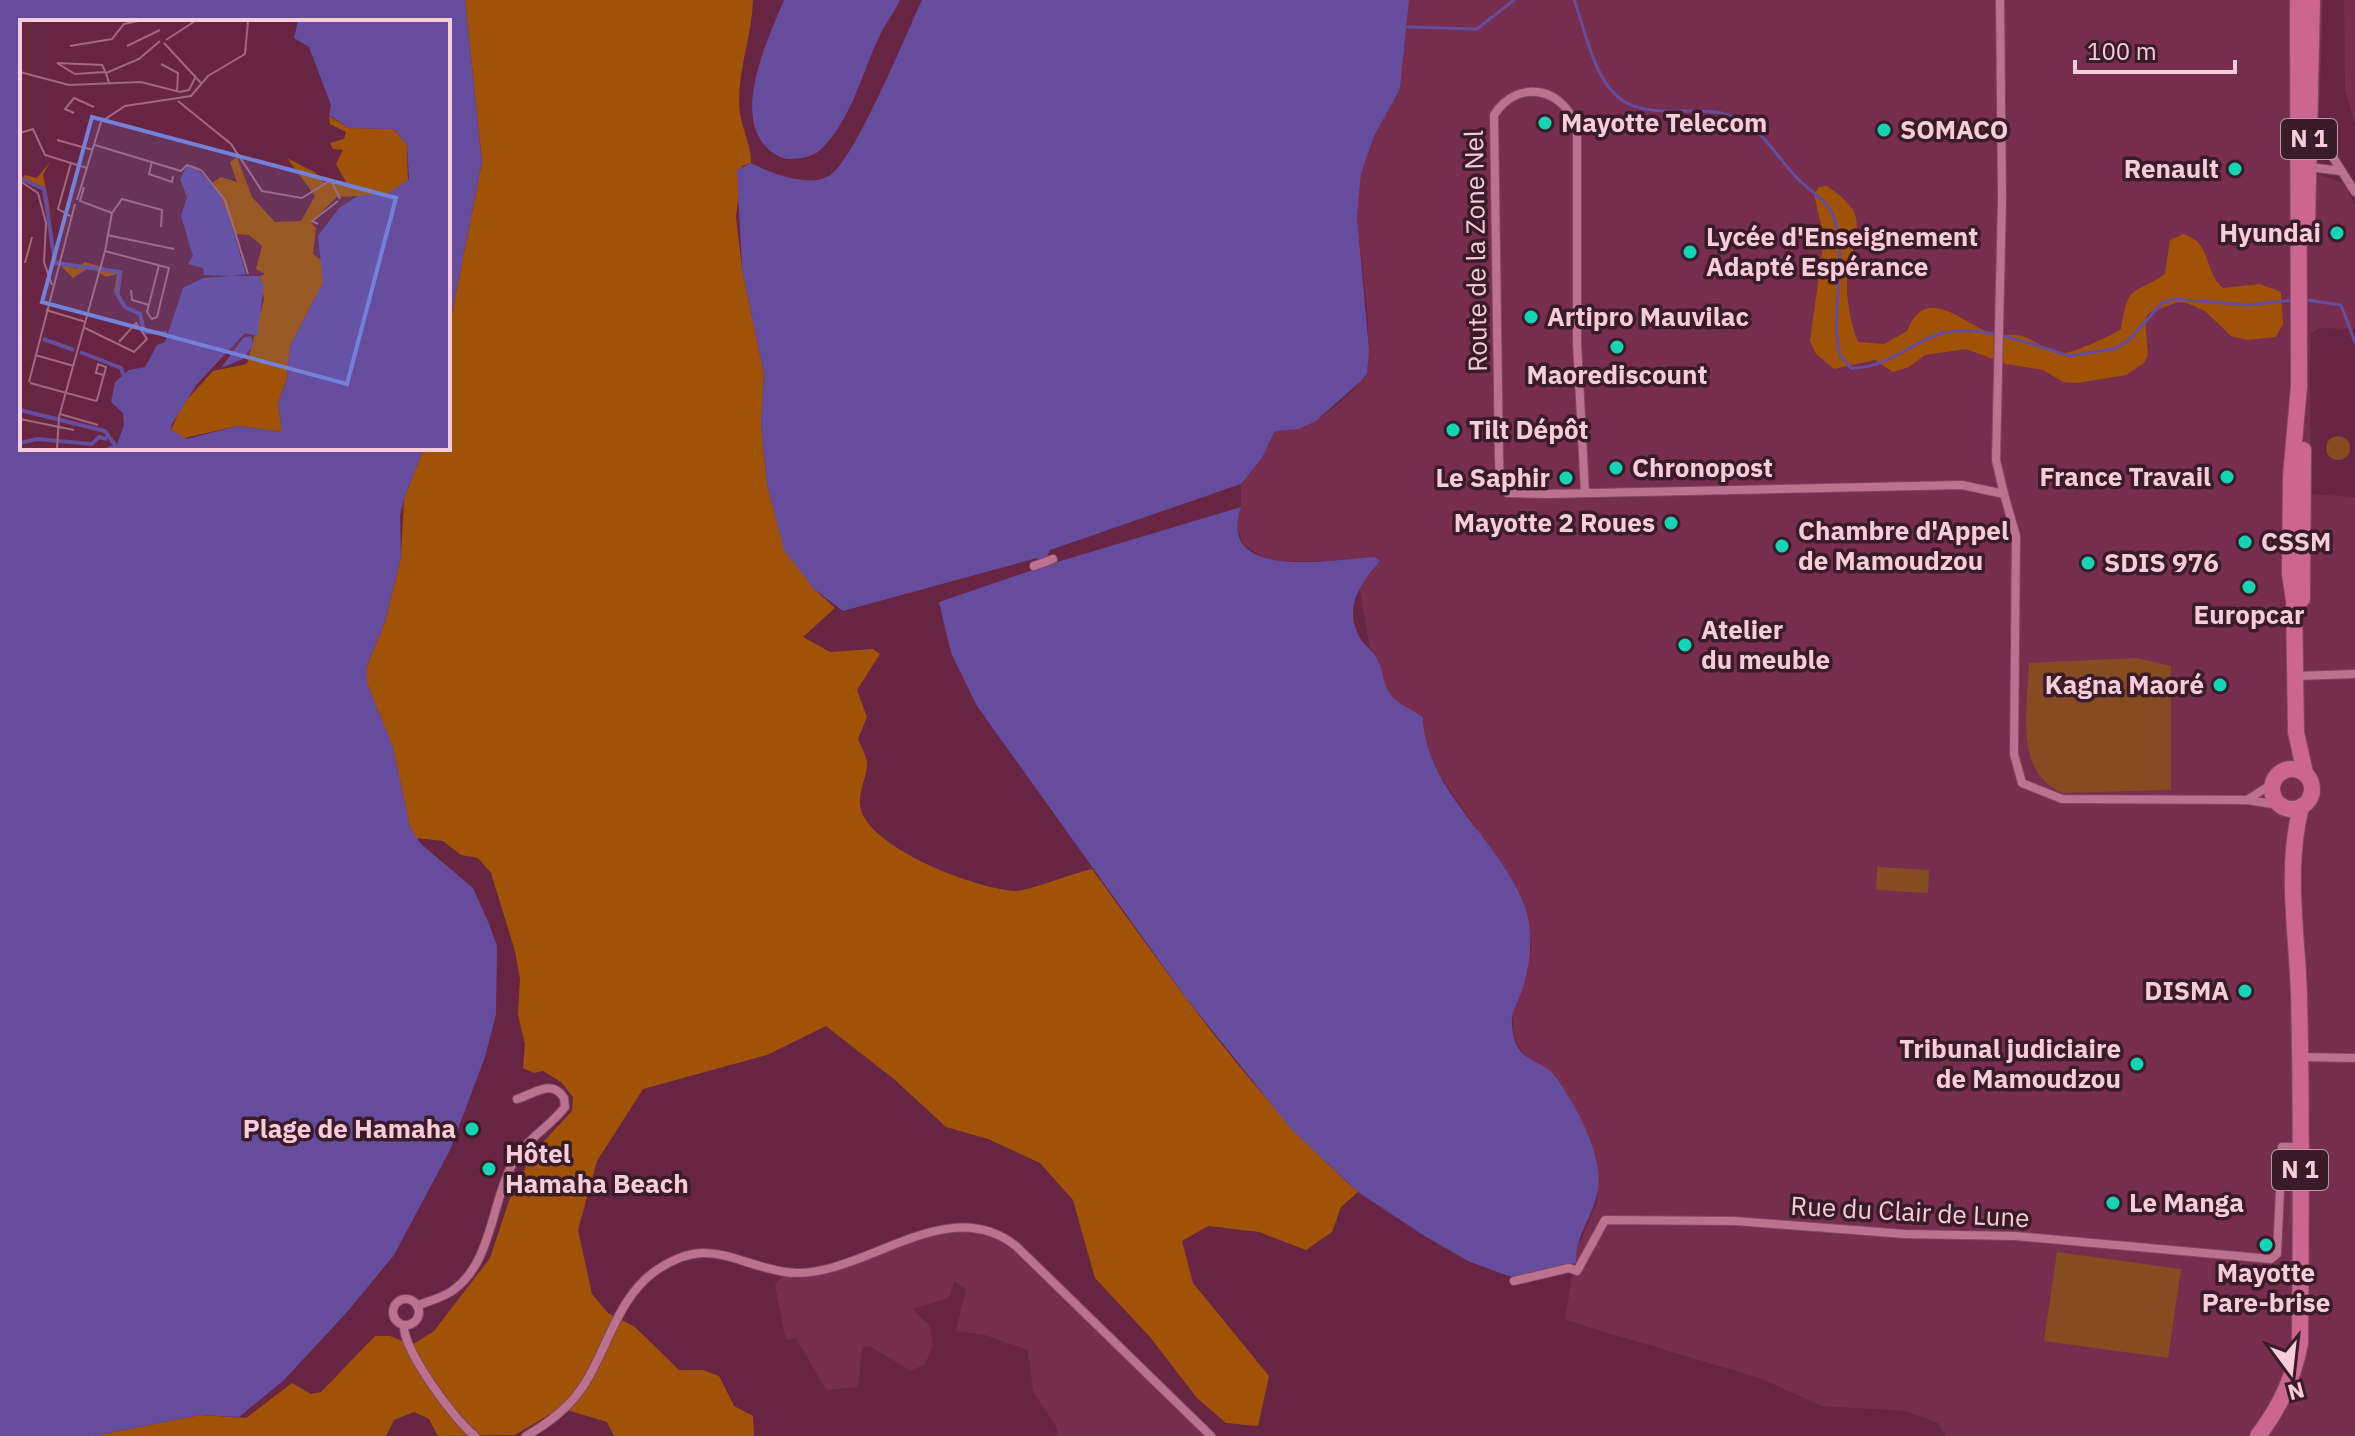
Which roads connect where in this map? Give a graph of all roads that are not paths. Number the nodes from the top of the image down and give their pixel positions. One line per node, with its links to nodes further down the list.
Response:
1 (2000, 0): 9 (street)
2 (2298, 0): 4 (main road, N 1)
3 (2312, 0): 4 (main road, N 1)
4 (2303, 141): 5 (main road, N 1); 6 (street)
5 (2302, 167): 6 (street); 12 (main road, N 1)
6 (2341, 171): 7 (street)
7 (2355, 192)
8 (1585, 492): 8 (street, Route de la Zone Nel); 9 (street, Route de la Zone Nel)
9 (2004, 494): 17 (street)
10 (1053, 559): 11 (street)
11 (1034, 566)
12 (2296, 670): 13 (street); 14 (main road, N 1)
13 (2355, 674)
14 (2296, 732): 15 (main road, N 1); 16 (main road, N 1)
15 (2305, 773): 16 (main road); 18 (main road, N 1)
16 (2278, 777): 17 (street); 18 (main road, N 1)
17 (2247, 800): 18 (street)
18 (2288, 807): 19 (main road, N 1)
19 (2295, 954): 20 (main road, N 1); 23 (main road, N 1)
20 (2298, 1057): 21 (street); 23 (main road, N 1)
21 (2355, 1058)
22 (517, 1099): 27 (street)
23 (2295, 1147): 24 (main road, N 1); 25 (main road, N 1)
24 (2288, 1198): 25 (main road, N 1); 26 (street, Rue du Clair de Lune); 29 (main road, N 1)
25 (2300, 1218): 29 (main road, N 1)
26 (1514, 1281)
27 (417, 1306): 28 (street); 28 (street)
28 (404, 1325): 30 (street)
29 (2289, 1385): 33 (main road, N 1)
30 (475, 1436)
31 (526, 1436): 32 (street)
32 (1211, 1436)
33 (2258, 1436)

